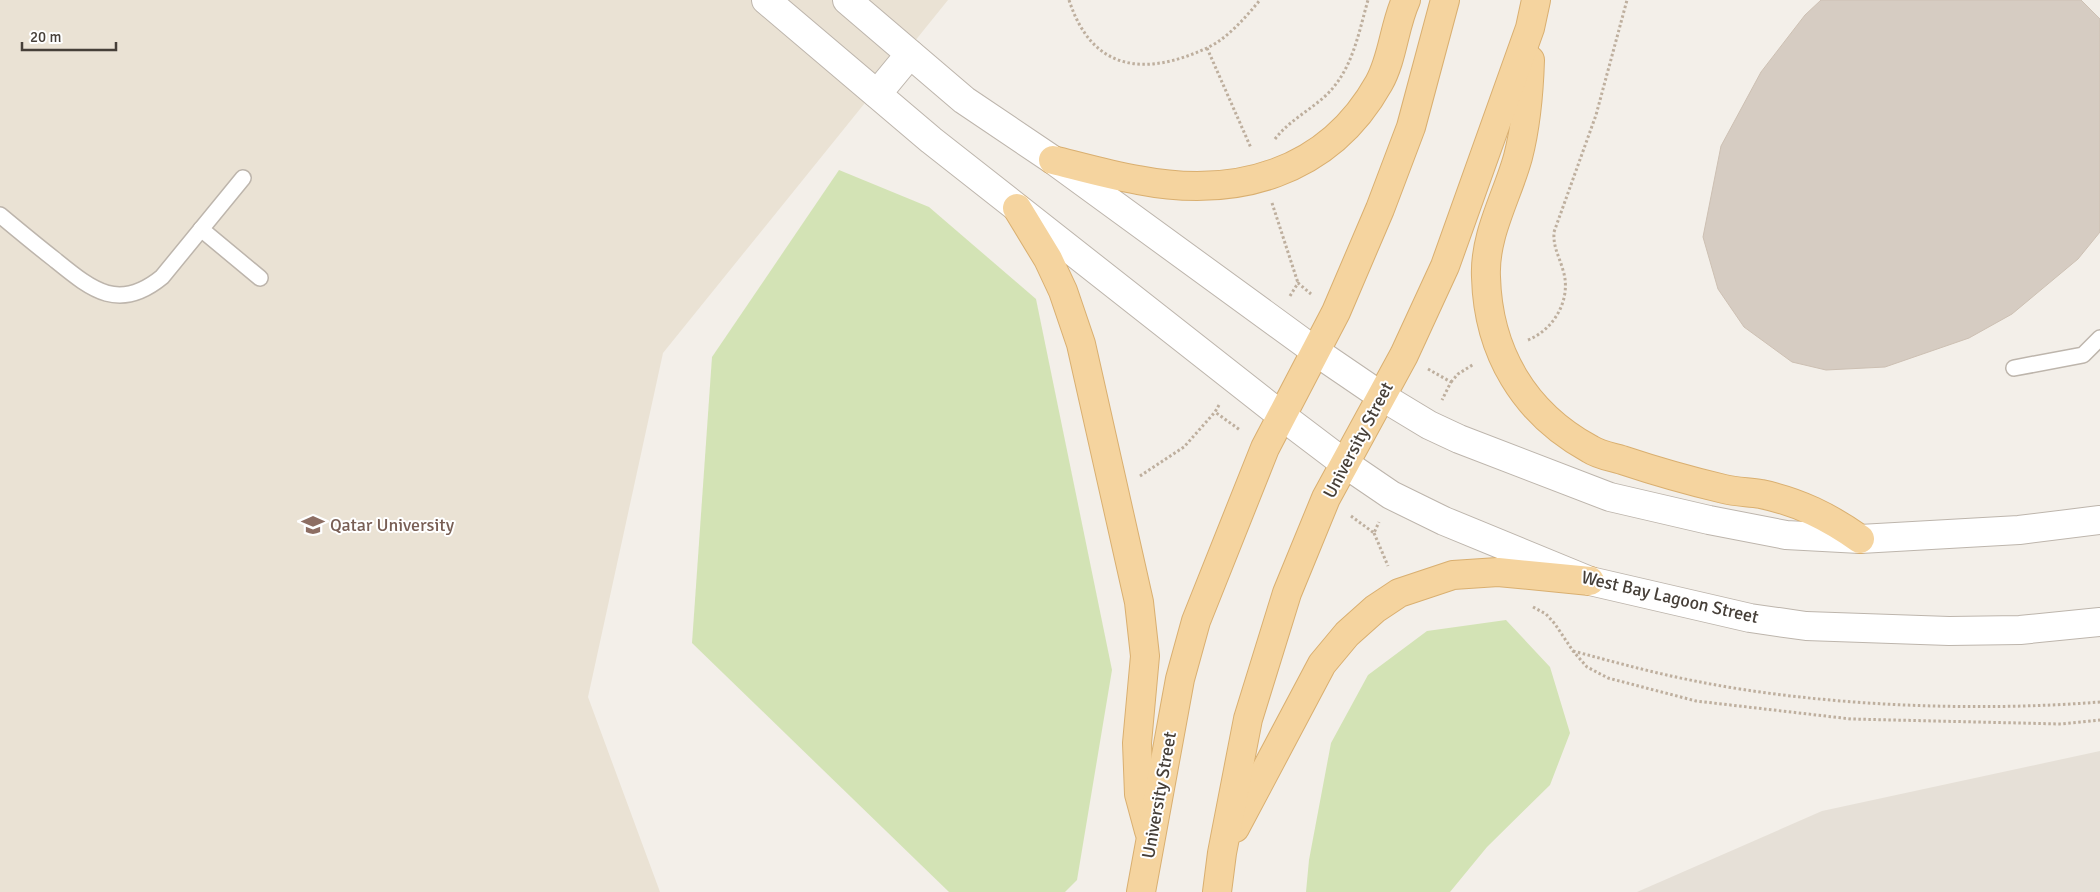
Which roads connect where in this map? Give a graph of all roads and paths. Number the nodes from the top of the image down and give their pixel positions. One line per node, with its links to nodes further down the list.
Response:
1 (766, 0): 13 (street, West Bay Lagoon Street)
2 (847, 0): 12 (street)
3 (1069, 0): 11 (path)
4 (1260, 0): 11 (path)
5 (1368, 0): 14 (path)
6 (1406, 0): 17 (main road)
7 (1445, 0): 23 (main road, University Street)
8 (1536, 0): 10 (main road, University Street)
9 (1627, 0): 28 (path)
10 (1530, 28): 28 (main road); 29 (main road, University Street)
11 (1207, 48): 17 (path)
12 (910, 54): 13 (street); 15 (street)
13 (877, 94): 18 (street, West Bay Lagoon Street)
14 (1273, 141)
15 (1053, 160): 17 (main road); 24 (street)
16 (243, 178): 20 (lane)
17 (1263, 178): 22 (path)
18 (1017, 208): 35 (street, West Bay Lagoon Street); 38 (main road)
19 (0, 215): 20 (lane)
20 (201, 229): 21 (lane)
21 (260, 278)
22 (1298, 283): 23 (path); 24 (path)
23 (1336, 312): 26 (main road, University Street)
24 (1274, 321): 26 (street)
25 (2100, 338): 30 (lane)
26 (1315, 351): 33 (street); 35 (main road, University Street)
27 (2100, 351): 30 (lane)
28 (1500, 353): 32 (path); 41 (main road)
29 (1404, 355): 32 (path); 33 (main road, University Street)
30 (2083, 355): 31 (lane)
31 (2014, 368)
32 (1451, 382): 36 (path)
33 (1381, 396): 36 (street); 37 (main road, University Street)
34 (1215, 412): 38 (path)
35 (1282, 416): 37 (street, West Bay Lagoon Street); 49 (main road, University Street)
36 (1430, 425): 41 (street)
37 (1344, 463): 42 (street, West Bay Lagoon Street); 50 (main road, University Street)
38 (1113, 487): 49 (main road)
39 (2100, 520): 41 (street)
40 (1374, 533): 43 (path)
41 (1860, 540)
42 (1590, 581): 43 (main road); 45 (street, West Bay Lagoon Street)
43 (1399, 593): 50 (main road)
44 (1524, 604): 46 (path)
45 (2100, 622)
46 (1573, 651): 47 (path); 48 (path)
47 (2100, 702)
48 (2100, 720)
49 (1150, 836): 51 (main road, University Street)
50 (1222, 853): 52 (main road, University Street)
51 (1141, 892)
52 (1218, 892)

